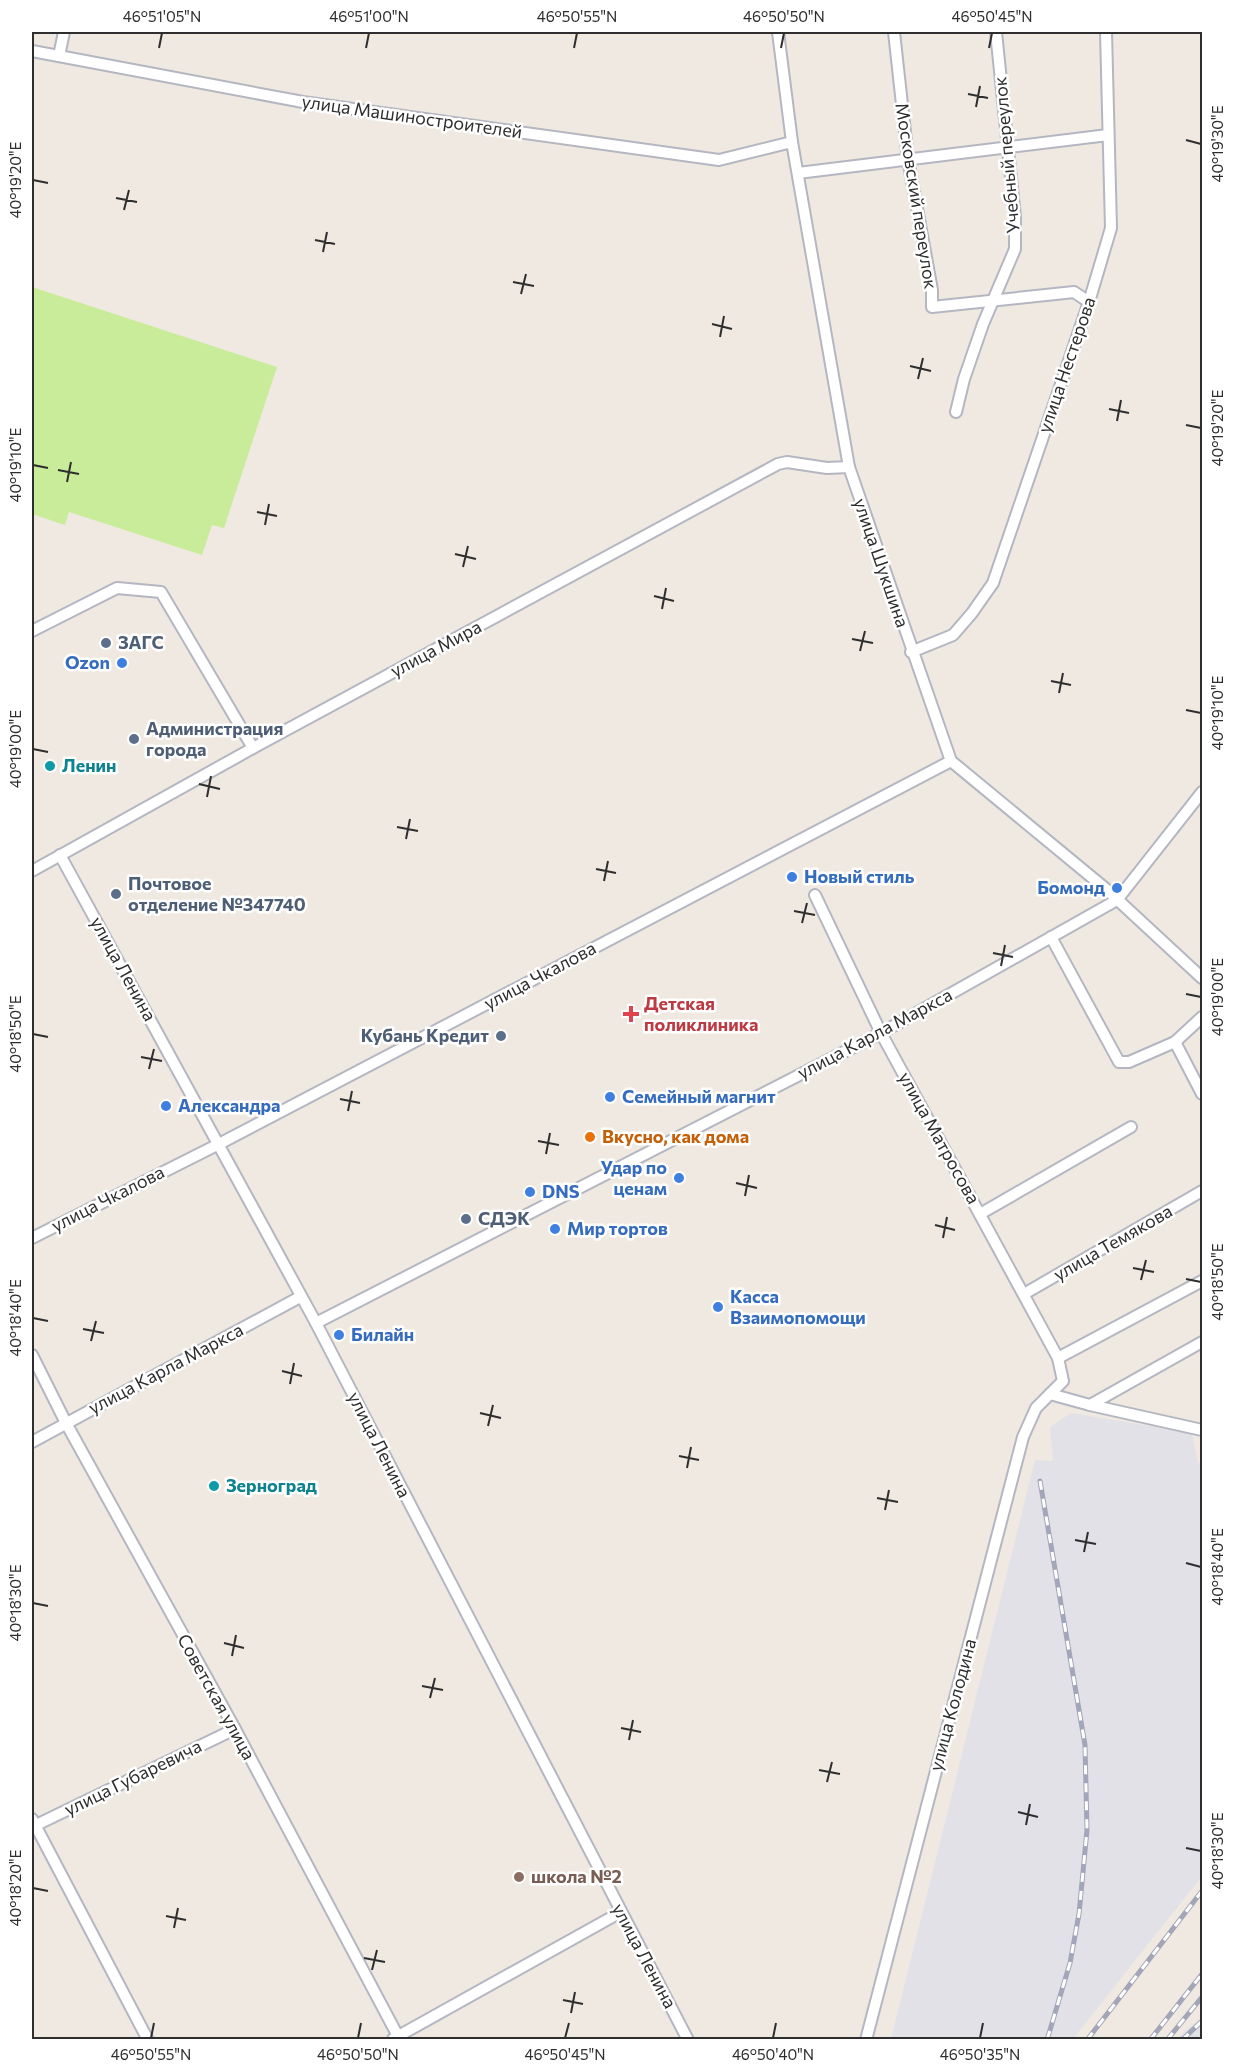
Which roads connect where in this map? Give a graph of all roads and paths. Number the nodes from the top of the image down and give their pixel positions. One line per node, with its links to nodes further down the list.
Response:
1 (64, 32): 7 (street)
2 (778, 32): 9 (street, улица Шукшина)
3 (894, 32): 11 (street, Московский переулок)
4 (996, 32): 10 (street, Учебный переулок)
5 (1106, 32): 8 (street, улица Нестерова)
6 (32, 51): 7 (street, улица Машиностроителей)
7 (59, 56): 9 (street, улица Машиностроителей)
8 (1108, 135): 10 (street); 14 (street, улица Нестерова)
9 (792, 142): 12 (street, улица Шукшина)
10 (1009, 147): 11 (street); 13 (street, Учебный переулок)
11 (908, 159): 12 (street); 13 (street, Московский переулок)
12 (798, 173): 16 (street, улица Шукшина)
13 (994, 300): 14 (street, Московский переулок); 15 (street, Учебный переулок)
14 (1089, 302): 18 (street, улица Нестерова)
15 (956, 412)
16 (849, 467): 18 (street, улица Шукшина); 19 (street, улица Мира)
17 (32, 631): 19 (street)
18 (912, 652): 20 (street, улица Шукшина)
19 (253, 748): 22 (street, улица Мира)
20 (951, 761): 25 (street); 33 (street, улица Чкалова)
21 (1203, 792): 25 (street, улица Карла Маркса)
22 (60, 855): 23 (street, улица Мира); 33 (street, улица Ленина)
23 (32, 871)
24 (814, 895): 29 (street, улица Матросова)
25 (1117, 900): 26 (street, улица Карла Маркса); 27 (street)
26 (1051, 937): 29 (street, улица Карла Маркса); 30 (street)
27 (1203, 978)
28 (1203, 1017): 30 (street)
29 (881, 1033): 35 (street, улица Матросова); 40 (street, улица Карла Маркса)
30 (1175, 1042): 31 (street)
31 (1203, 1094)
32 (1131, 1127): 35 (street)
33 (219, 1144): 36 (street, улица Чкалова); 39 (street, улица Ленина)
34 (1203, 1191): 38 (street, улица Темякова)
35 (980, 1214): 38 (street, улица Матросова)
36 (32, 1238)
37 (1203, 1281): 43 (street)
38 (1024, 1294): 43 (street, улица Матросова)
39 (300, 1297): 40 (street, улица Ленина); 47 (street, улица Карла Маркса)
40 (316, 1323): 52 (street, улица Ленина)
41 (1203, 1342): 46 (street)
42 (32, 1355): 47 (street, Советская улица)
43 (1058, 1358): 44 (street, улица Матросова)
44 (1063, 1382): 45 (street, улица Колодина)
45 (1050, 1394): 46 (street); 56 (street, улица Колодина)
46 (1090, 1405): 48 (street)
47 (66, 1423): 49 (street, улица Карла Маркса); 50 (street, Советская улица)
48 (1203, 1430)
49 (32, 1442)
50 (235, 1729): 51 (street, улица Губаревича); 53 (street, Советская улица)
51 (33, 1823): 54 (street)
52 (621, 1912): 53 (street); 55 (street, улица Ленина)
53 (397, 2038)
54 (148, 2040)
55 (688, 2040)
56 (866, 2040)

